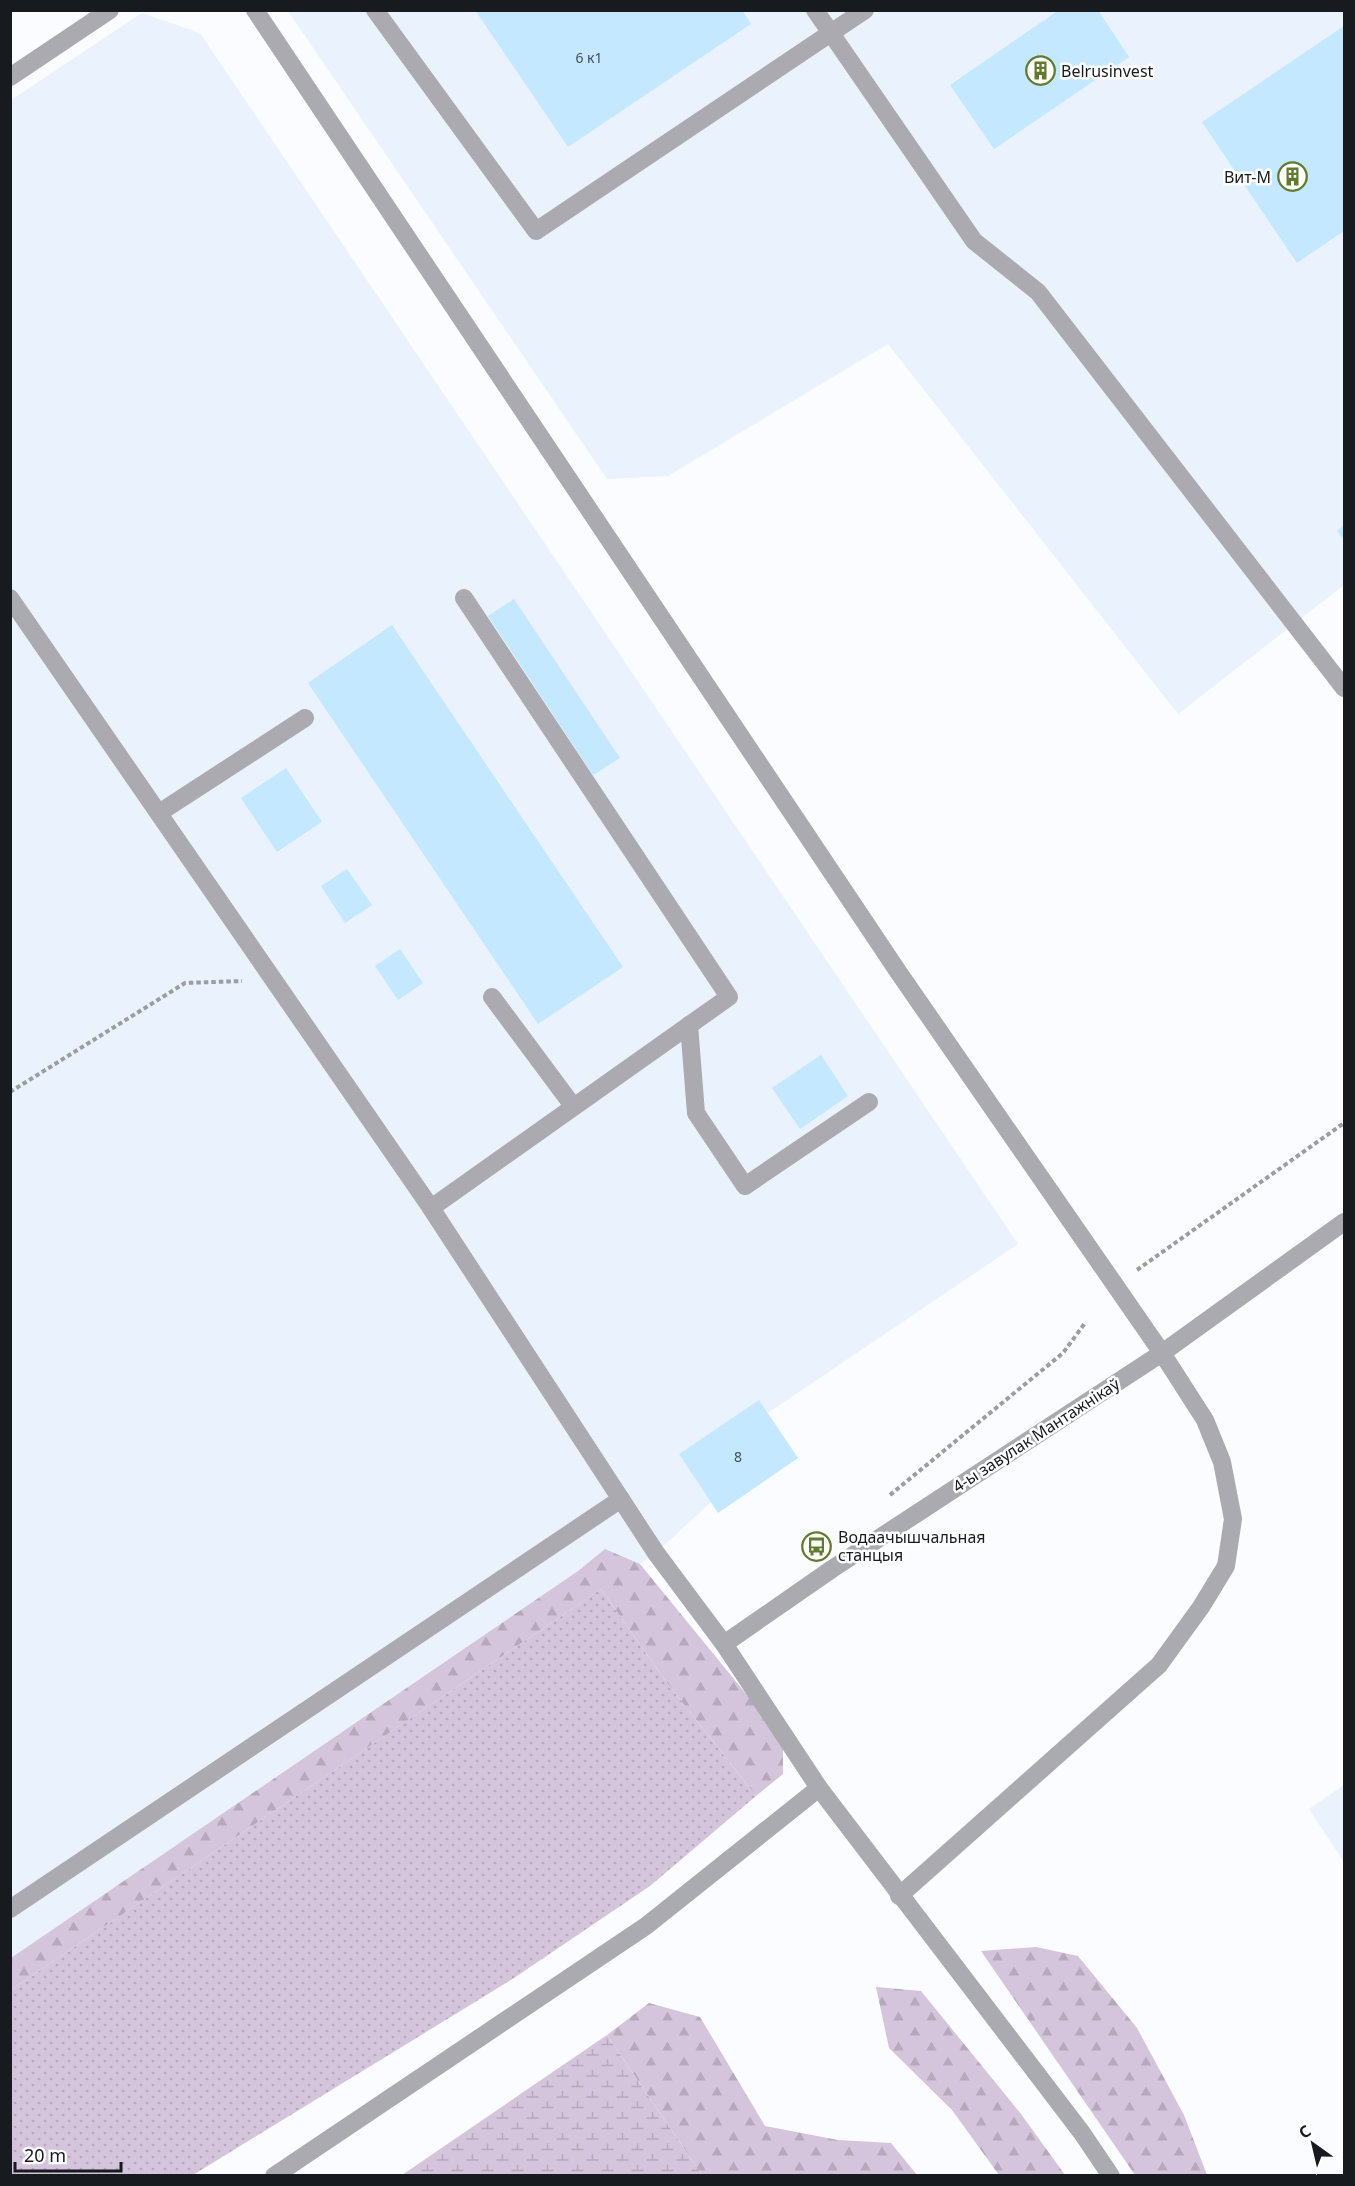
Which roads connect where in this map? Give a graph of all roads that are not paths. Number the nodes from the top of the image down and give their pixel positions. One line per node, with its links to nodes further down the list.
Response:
1 (110, 10): 7 (street)
2 (255, 10): 19 (street)
3 (375, 10): 6 (street)
4 (815, 10): 6 (street)
5 (865, 10): 6 (street)
6 (831, 34): 10 (street)
7 (10, 76)
8 (10, 598): 12 (street)
9 (464, 598): 14 (street)
10 (1344, 688)
11 (305, 718): 12 (street)
12 (159, 813): 17 (street)
13 (492, 997): 16 (street)
14 (689, 1024): 15 (street); 16 (street)
15 (869, 1102)
16 (573, 1106): 17 (street)
17 (431, 1208): 20 (street)
18 (1344, 1222): 19 (street, 4-ы завулак Мантажнікаў)
19 (1162, 1353): 21 (street, 4-ы завулак Мантажнікаў); 23 (street)
20 (621, 1499): 21 (street); 24 (street)
21 (724, 1644): 22 (street)
22 (819, 1788): 23 (street); 25 (street)
23 (899, 1896): 26 (street)
24 (10, 1909)
25 (274, 2175)
26 (1111, 2175)

